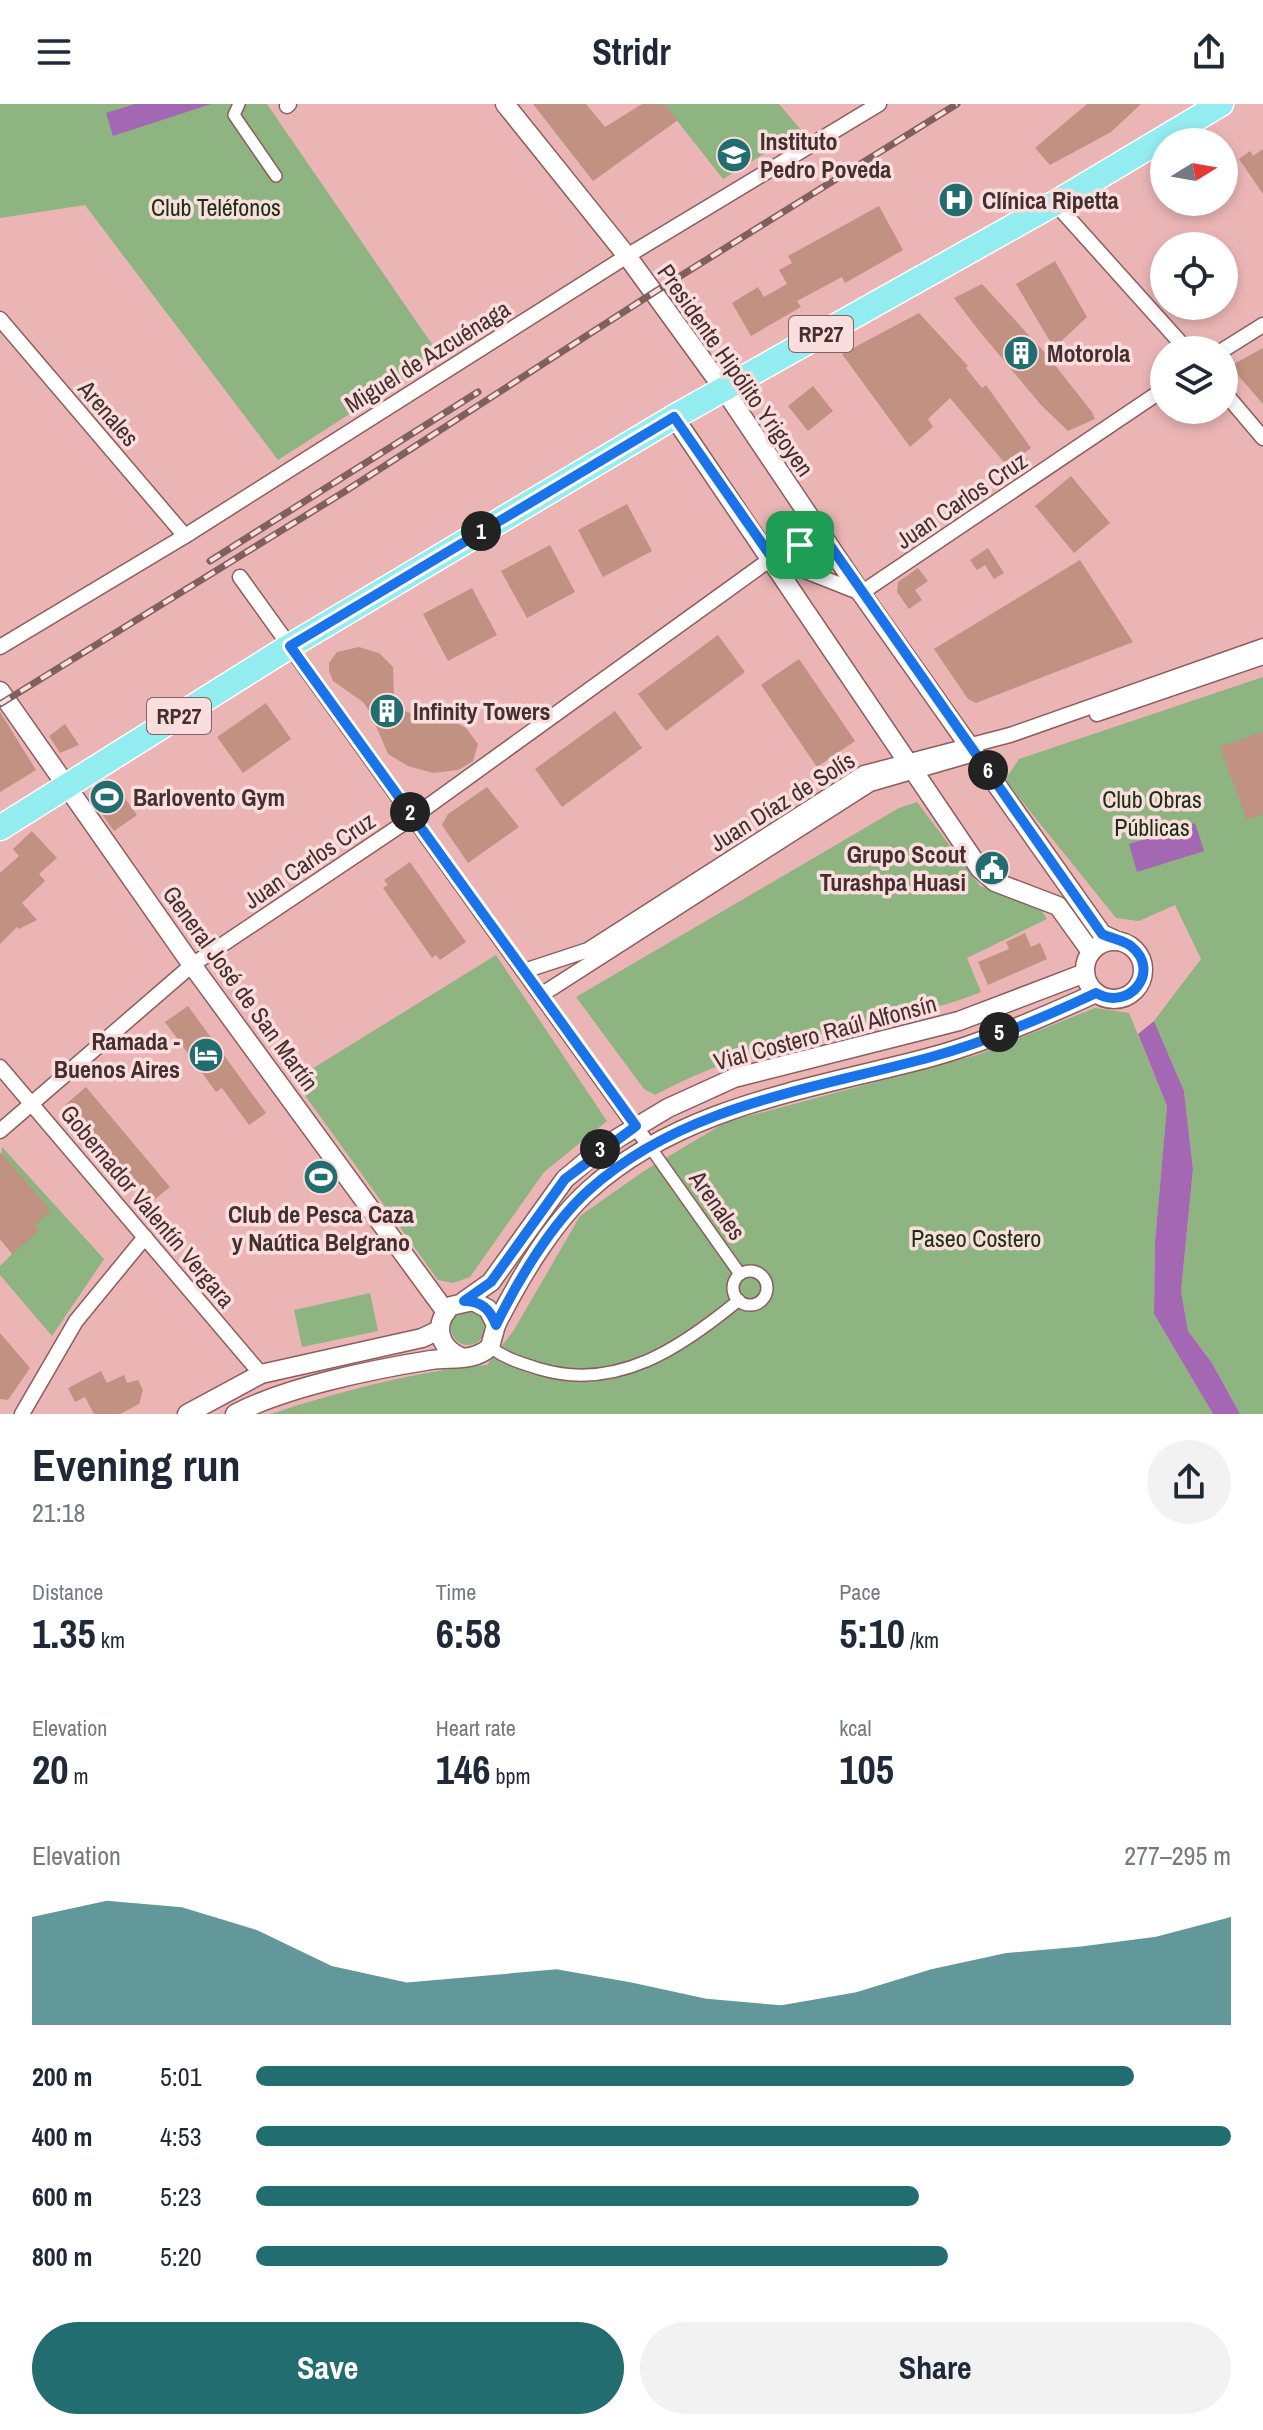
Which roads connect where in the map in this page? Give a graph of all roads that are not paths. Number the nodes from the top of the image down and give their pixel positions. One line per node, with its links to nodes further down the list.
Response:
1 (239, 104): 5 (street)
2 (505, 104): 7 (street, Presidente Hipólito Yrigoyen)
3 (879, 104): 7 (street, Miguel de Azcuénaga)
4 (1221, 104): 6 (main road, RP27)
5 (276, 176)
6 (1055, 203): 10 (street); 12 (main road, RP27)
7 (627, 256): 12 (street, Presidente Hipólito Yrigoyen); 18 (street, Miguel de Azcuénaga)
8 (0, 319): 18 (street, Arenales)
9 (1263, 325): 11 (street)
10 (1174, 336)
11 (1238, 341)
12 (723, 388): 15 (main road, RP27); 17 (street, Presidente Hipólito Yrigoyen)
13 (1150, 398): 21 (street, Juan Carlos Cruz)
14 (1238, 409): 16 (street)
15 (674, 417): 19 (street); 22 (main road, RP27)
16 (1263, 438)
17 (815, 524): 19 (street, Juan Carlos Cruz); 21 (street, Presidente Hipólito Yrigoyen)
18 (185, 536): 24 (street, Miguel de Azcuénaga)
19 (772, 558): 21 (street); 28 (street); 30 (street, Juan Carlos Cruz)
20 (240, 577): 22 (street, Arenales)
21 (861, 593): 27 (street, Presidente Hipólito Yrigoyen)
22 (290, 646): 29 (main road, RP27); 30 (street, Arenales)
23 (1263, 646): 27 (street, Juan Díaz de Solís)
24 (0, 647)
25 (1263, 657): 27 (street, Juan Díaz de Solís)
26 (0, 691): 29 (street, General José de San Martín)
27 (973, 749): 28 (street, Juan Díaz de Solís); 32 (street, Presidente Hipólito Yrigoyen)
28 (910, 766): 33 (street); 35 (street, Juan Díaz de Solís); 38 (street, Juan Díaz de Solís)
29 (68, 786): 31 (main road, RP27); 34 (street, General José de San Martín)
30 (413, 817): 34 (street, Juan Carlos Cruz); 35 (street, Arenales)
31 (0, 828)
32 (1115, 940): 33 (street); 37 (street)
33 (1091, 952): 36 (street)
34 (192, 965): 40 (street, Juan Carlos Cruz); 48 (street, General José de San Martín)
35 (524, 971): 38 (street, Arenales)
36 (1085, 973): 37 (street); 41 (street, Vial Costero Raúl Alfonsín)
37 (1096, 993): 43 (street, Vial Costero Raúl Alfonsín)
38 (541, 995): 41 (street, Arenales)
39 (0, 1067): 40 (street, Gobernador Valentín Vergara)
40 (32, 1103): 42 (street, Juan Carlos Cruz); 44 (street, Gobernador Valentín Vergara)
41 (636, 1126): 43 (street, Arenales); 47 (street, Vial Costero Raúl Alfonsín)
42 (0, 1131)
43 (650, 1147): 45 (street, Arenales); 49 (street, Vial Costero Raúl Alfonsín)
44 (145, 1237): 53 (street, Gobernador Valentín Vergara); 54 (street)
45 (740, 1274): 46 (street); 46 (street)
46 (739, 1300): 51 (street)
47 (464, 1301): 48 (street); 49 (street)
48 (446, 1312): 50 (street)
49 (496, 1325): 51 (street)
50 (439, 1330): 52 (street); 53 (street)
51 (490, 1347): 52 (street)
52 (461, 1357): 56 (street)
53 (261, 1374): 55 (street)
54 (22, 1414)
55 (187, 1414)
56 (235, 1414)

